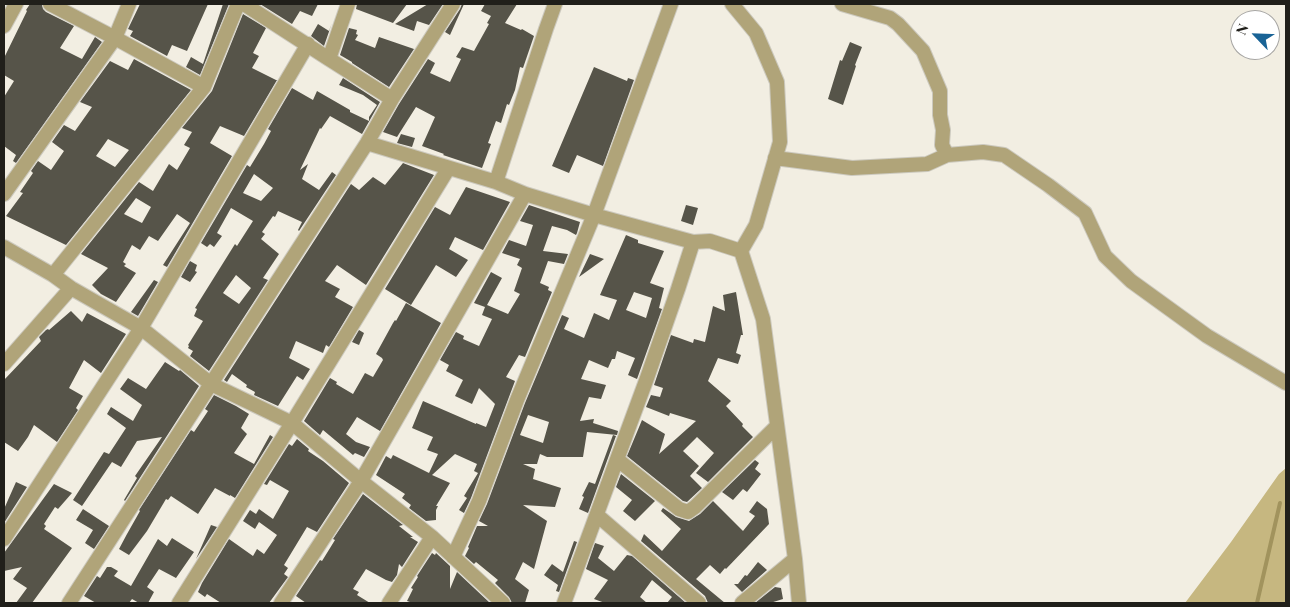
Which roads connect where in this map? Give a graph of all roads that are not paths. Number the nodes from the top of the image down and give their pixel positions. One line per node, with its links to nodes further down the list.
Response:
1 (16, 4): 12 (street)
2 (50, 4): 13 (street)
3 (129, 4): 13 (street)
4 (238, 4): 16 (street)
5 (244, 4): 14 (street)
6 (348, 4): 15 (street)
7 (453, 4): 17 (street)
8 (555, 4): 22 (street)
9 (670, 4): 25 (street)
10 (732, 4): 20 (street)
11 (842, 4): 19 (street)
12 (4, 26)
13 (115, 38): 16 (street); 23 (street)
14 (308, 44): 15 (street); 31 (street)
15 (329, 58): 17 (street)
16 (204, 87): 29 (street)
17 (392, 99): 18 (street)
18 (367, 143): 21 (street); 34 (street)
19 (947, 155): 20 (street); 33 (street)
20 (775, 158): 28 (street)
21 (448, 168): 22 (street); 35 (street)
22 (496, 182): 24 (street)
23 (4, 194)
24 (525, 194): 25 (street); 38 (street)
25 (594, 215): 26 (street); 42 (street)
26 (692, 242): 28 (street); 37 (street)
27 (4, 247): 29 (street)
28 (740, 251): 36 (street)
29 (53, 275): 30 (street)
30 (71, 288): 31 (street); 32 (street)
31 (142, 328): 34 (street); 41 (street)
32 (4, 364)
33 (1286, 383)
34 (211, 384): 35 (street); 45 (street)
35 (292, 423): 38 (street); 46 (street)
36 (777, 426): 37 (street); 43 (street)
37 (618, 460): 39 (street)
38 (361, 481): 40 (street); 47 (street)
39 (597, 515): 49 (street); 50 (street)
40 (432, 537): 42 (street); 48 (street)
41 (4, 539)
42 (453, 557): 44 (street)
43 (795, 559): 51 (street); 52 (street)
44 (501, 602)
45 (69, 603)
46 (179, 603)
47 (281, 603)
48 (390, 603)
49 (564, 603)
50 (699, 603)
51 (742, 603)
52 (799, 603)

